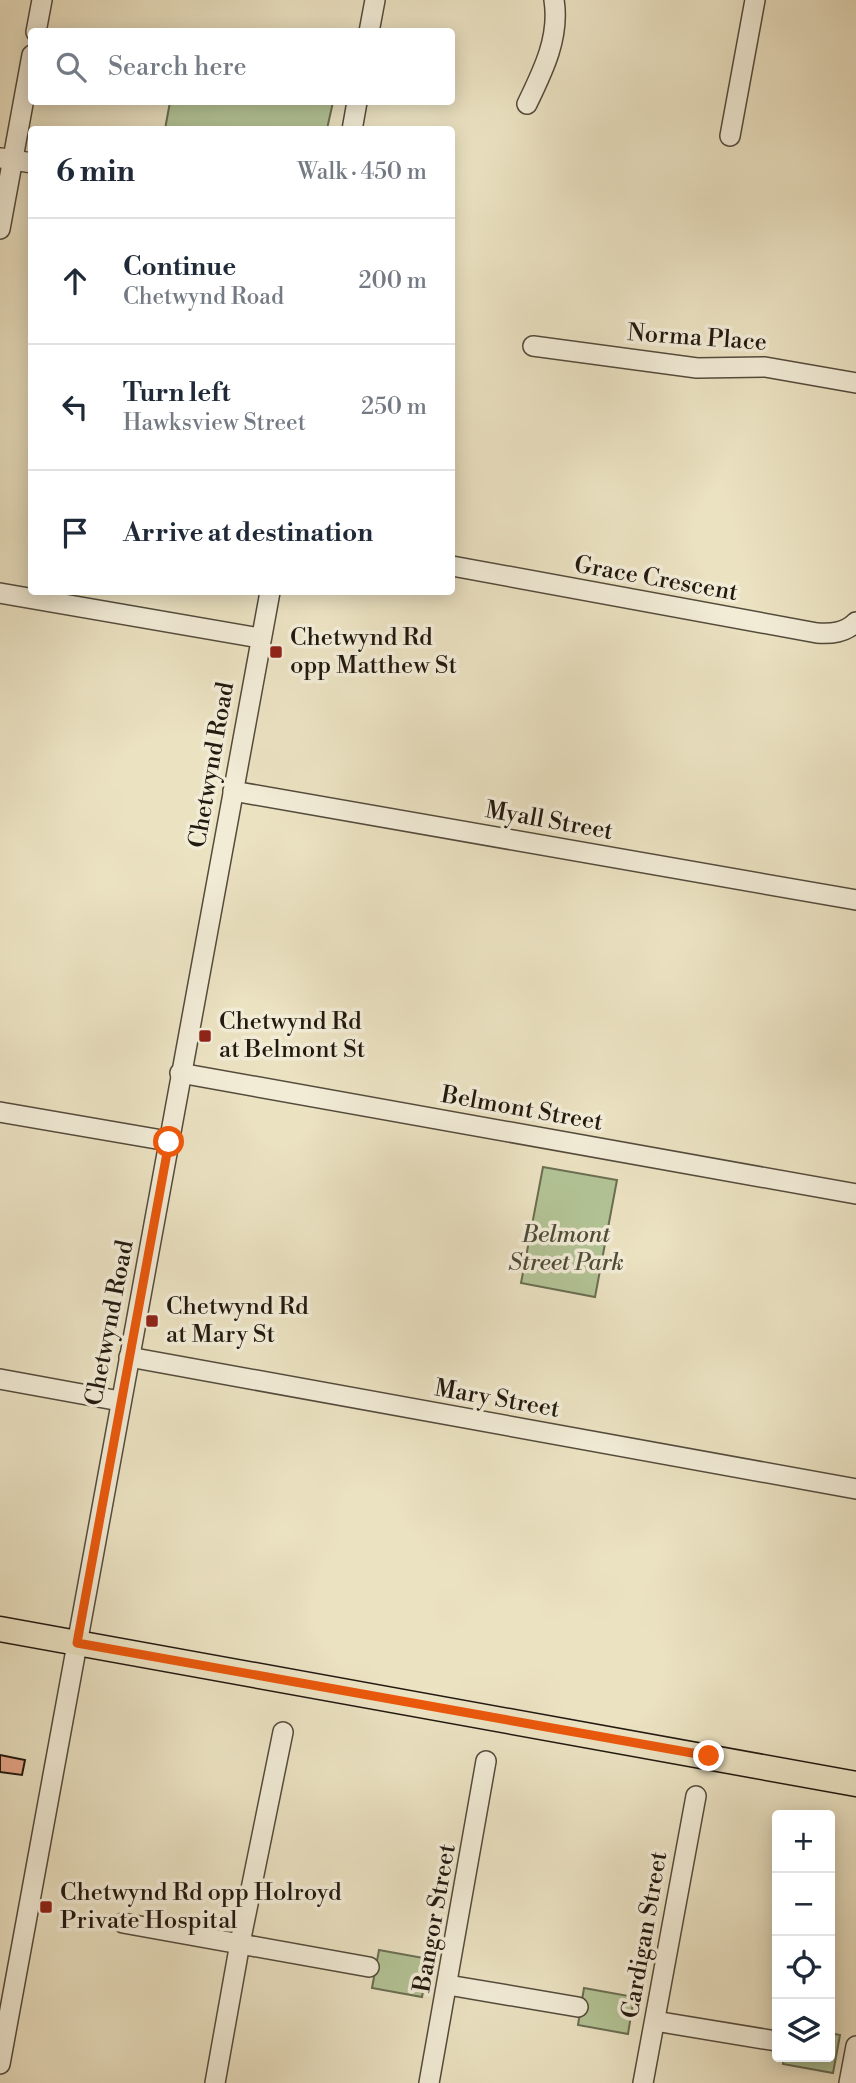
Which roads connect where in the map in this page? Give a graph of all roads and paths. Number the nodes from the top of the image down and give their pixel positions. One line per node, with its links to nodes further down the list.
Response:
1 (42, 0): 5 (street)
2 (375, 0): 6 (street)
3 (554, 0): 8 (street)
4 (755, 0): 11 (street)
5 (37, 28)
6 (370, 28)
7 (28, 80): 12 (street)
8 (527, 104)
9 (356, 105): 10 (street)
10 (353, 126)
11 (730, 136)
12 (15, 160): 13 (street)
13 (0, 229)
14 (533, 345): 15 (street, Norma Place)
15 (856, 383)
16 (455, 567): 19 (street, Grace Crescent)
17 (0, 593): 20 (street)
18 (269, 595): 20 (street, Chetwynd Road)
19 (854, 627)
20 (260, 638): 21 (street, Chetwynd Road)
21 (233, 791): 22 (street, Myall Street); 23 (street, Chetwynd Road)
22 (856, 900)
23 (180, 1073): 25 (street, Chetwynd Road); 26 (street, Belmont Street)
24 (0, 1112): 25 (street)
25 (169, 1142): 27 (street, Chetwynd Road)
26 (856, 1194)
27 (129, 1357): 29 (street, Chetwynd Road); 30 (street, Mary Street)
28 (0, 1379): 29 (street)
29 (120, 1401): 32 (street, Chetwynd Road)
30 (856, 1489)
31 (0, 1629): 32 (main road)
32 (77, 1643): 35 (main road); 45 (street, Chetwynd Road)
33 (283, 1732): 38 (street)
34 (486, 1761): 40 (street, Bangor Street)
35 (856, 1784)
36 (696, 1796): 42 (street, Cardigan Street)
37 (123, 1923): 38 (street)
38 (240, 1943): 39 (street); 46 (street)
39 (369, 1967)
40 (448, 1985): 41 (street); 47 (street, Bangor Street)
41 (578, 2007)
42 (655, 2021): 43 (street); 48 (street, Cardigan Street)
43 (772, 2040)
44 (856, 2050): 49 (street)
45 (0, 2064)
46 (215, 2083)
47 (429, 2083)
48 (643, 2083)
49 (849, 2083)

